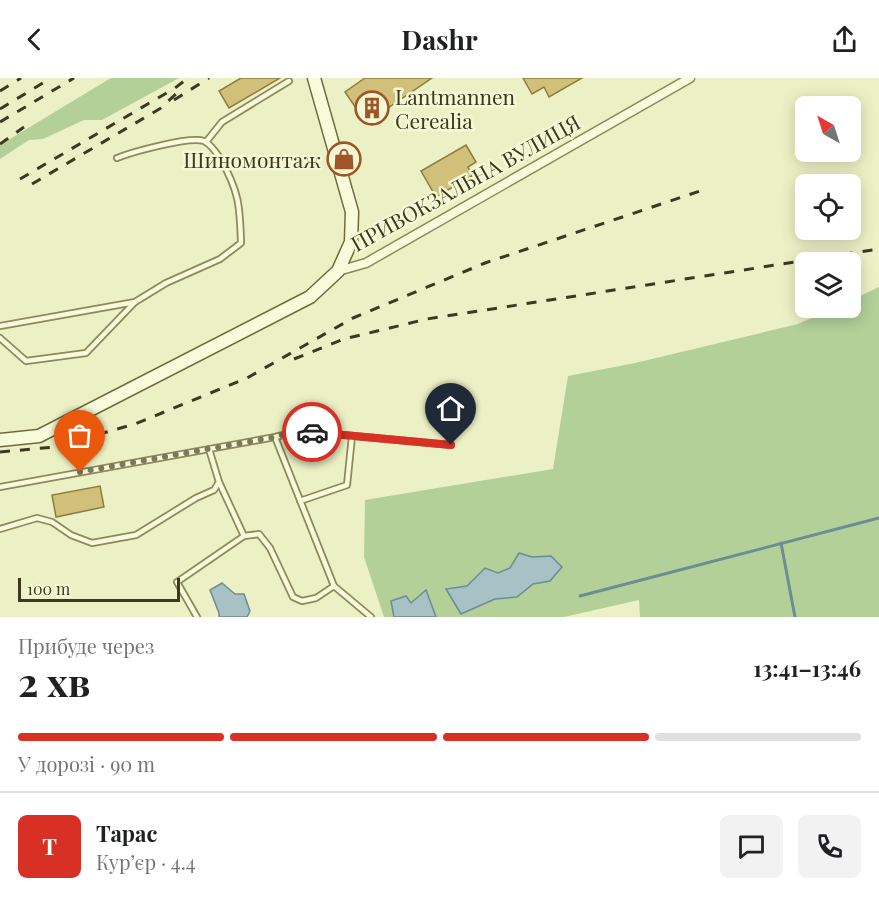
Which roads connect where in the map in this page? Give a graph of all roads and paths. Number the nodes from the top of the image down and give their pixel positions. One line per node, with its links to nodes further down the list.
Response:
1 (314, 78): 6 (main road)
2 (690, 78): 6 (street, ПРИВОКЗАЛЬНА ВУЛИЦЯ)
3 (289, 81): 4 (lane)
4 (206, 142): 5 (lane); 7 (lane)
5 (117, 158)
6 (338, 271): 12 (main road, ПРИВОКЗАЛЬНА ВУЛИЦЯ)
7 (135, 302): 8 (lane); 9 (lane)
8 (0, 326)
9 (0, 338)
10 (352, 436): 11 (lane); 13 (lane); 17 (lane)
11 (275, 437): 14 (lane); 17 (lane)
12 (0, 440)
13 (451, 445)
14 (208, 449): 15 (lane); 16 (lane)
15 (219, 482): 18 (lane); 19 (lane)
16 (0, 487)
17 (300, 501): 20 (lane)
18 (0, 529)
19 (244, 536): 20 (lane); 21 (lane)
20 (334, 586): 22 (lane)
21 (197, 617)
22 (371, 617)

